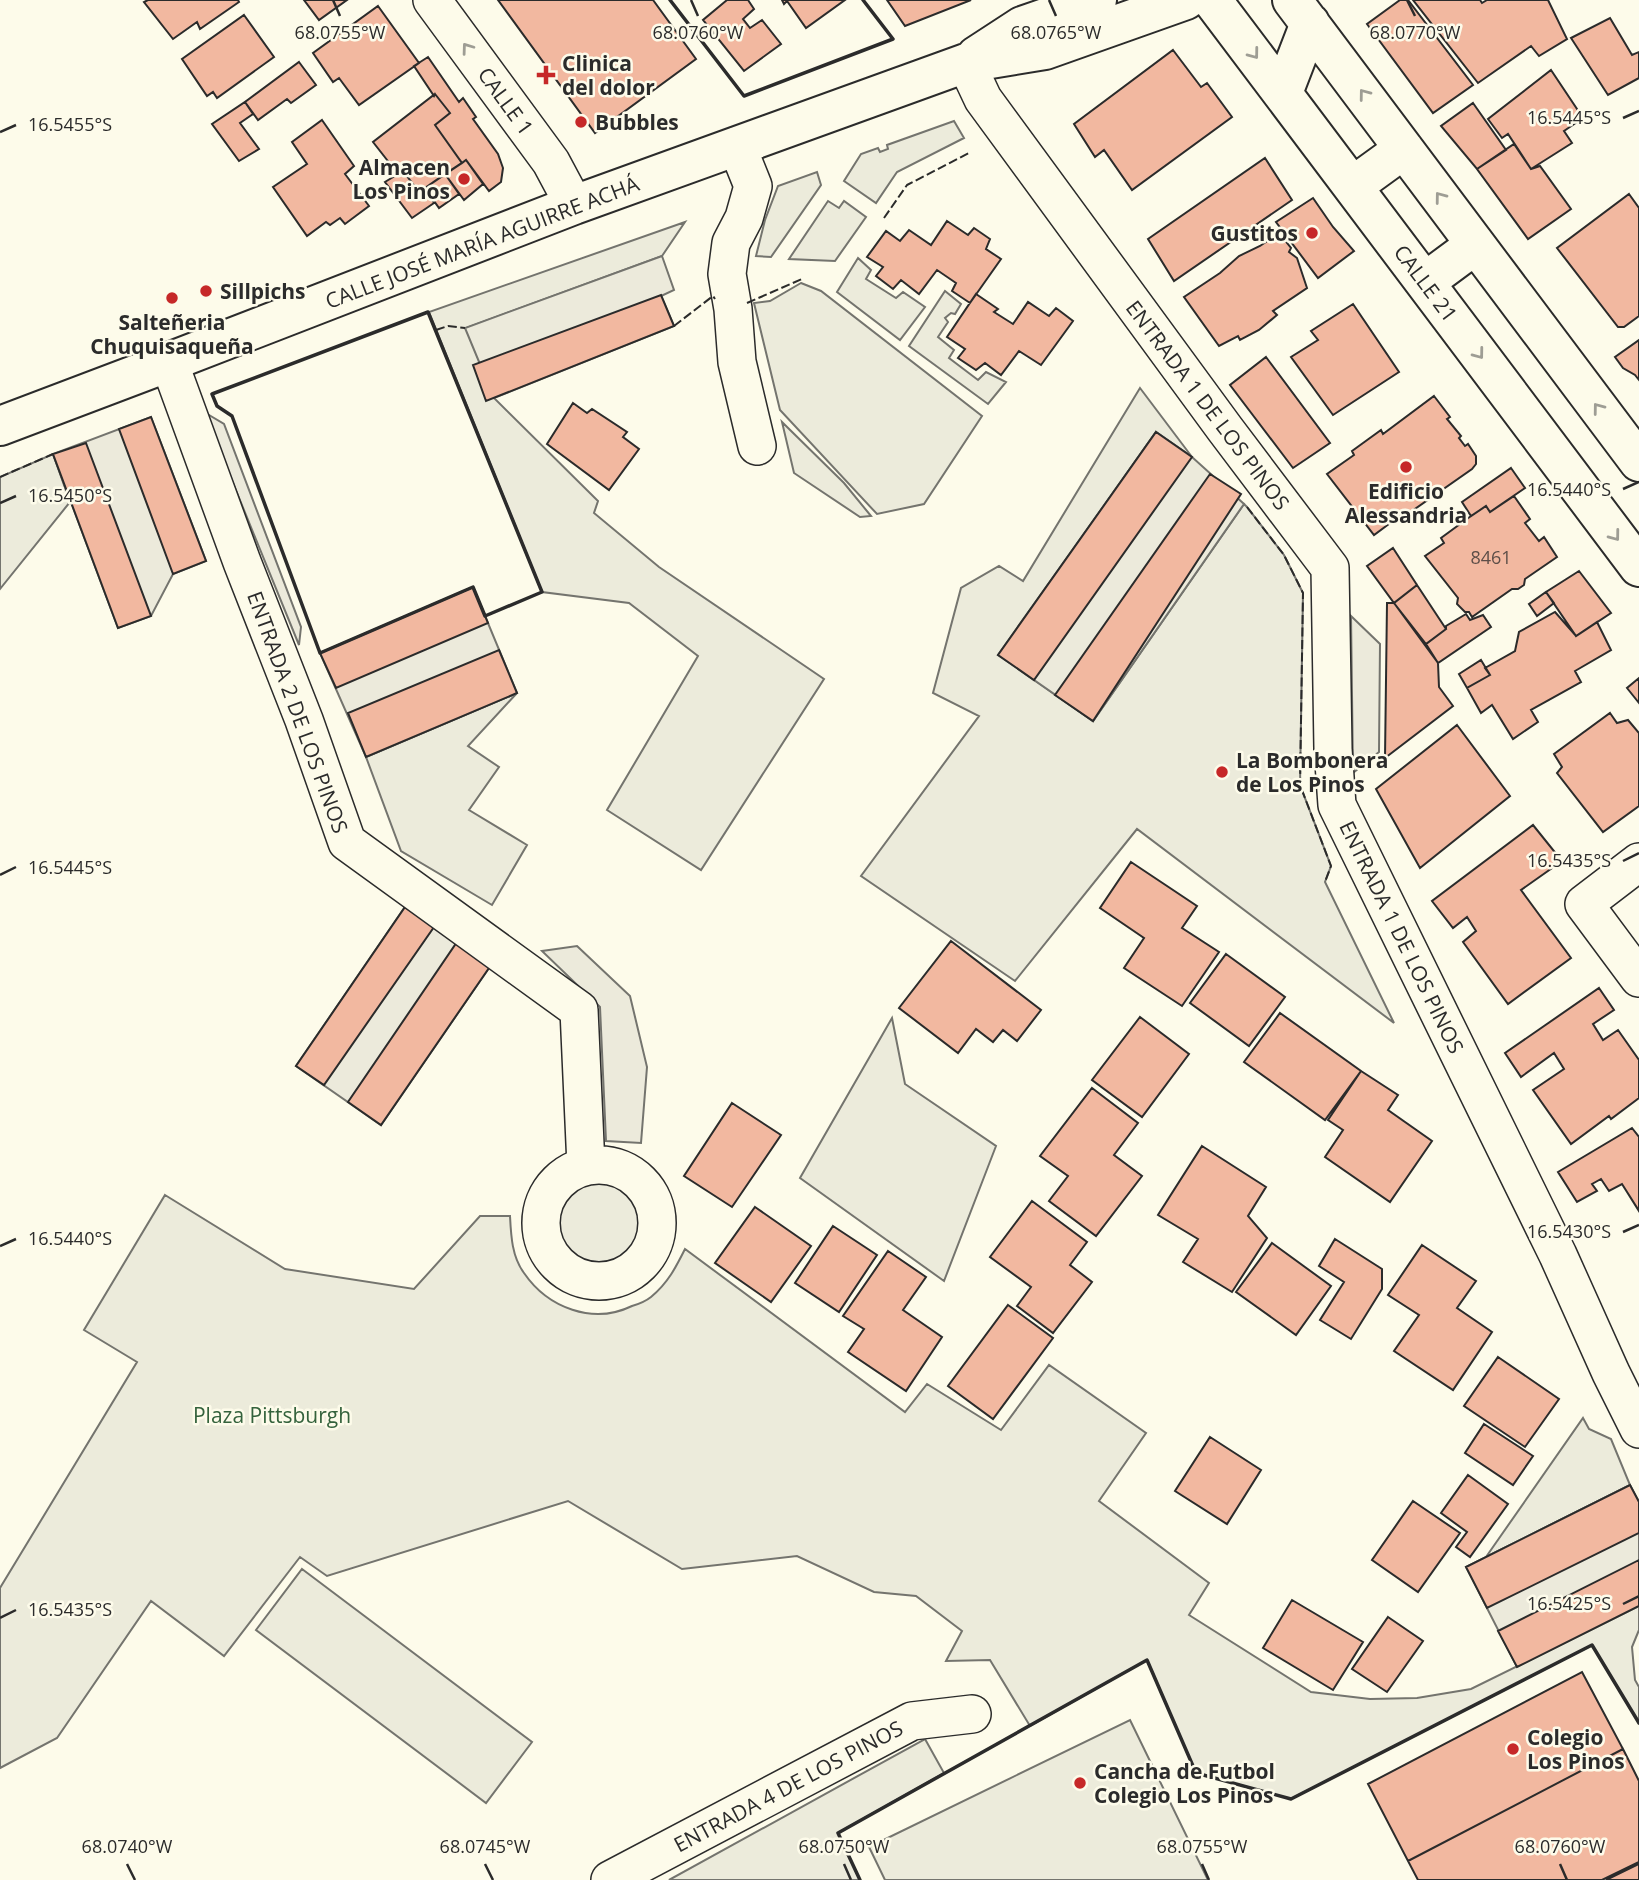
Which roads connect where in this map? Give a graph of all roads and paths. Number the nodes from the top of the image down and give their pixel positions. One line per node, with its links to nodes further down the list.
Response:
1 (432, 0): 11 (street, CALLE 1, one-way to 1)
2 (1097, 0): 6 (main road, CALLE JOSÉ MARÍA AGUIRRE ACHÁ)
3 (1186, 0): 6 (main road, CALLE JOSÉ MARÍA AGUIRRE ACHÁ)
4 (1212, 0): 7 (main road, CALLE 21, one-way to 7)
5 (1301, 12): 7 (main road); 9 (main road, one-way to 5)
6 (966, 63): 8 (main road, CALLE JOSÉ MARÍA AGUIRRE ACHÁ); 22 (street, ENTRADA 1 DE LOS PINOS)
7 (1283, 93): 10 (main road, CALLE 21)
8 (737, 146): 11 (main road, CALLE JOSÉ MARÍA AGUIRRE ACHÁ); 16 (street)
9 (1404, 149): 10 (main road); 12 (main road, one-way to 9)
10 (1353, 186): 13 (main road, CALLE 21)
11 (574, 205): 14 (main road, CALLE JOSÉ MARÍA AGUIRRE ACHÁ)
12 (1475, 245): 13 (main road); 17 (main road, one-way to 12)
13 (1425, 282): 18 (main road, CALLE 21, one-way to 18)
14 (169, 362): 15 (main road, CALLE JOSÉ MARÍA AGUIRRE ACHÁ); 21 (street, ENTRADA 2 DE LOS PINOS)
15 (0, 426)
16 (757, 446)
17 (1639, 462)
18 (1639, 566)
19 (1639, 862): 20 (street)
20 (1639, 978)
21 (586, 1166)
22 (1639, 1429)
23 (972, 1714): 24 (street, ENTRADA 4 DE LOS PINOS)
24 (610, 1880)

